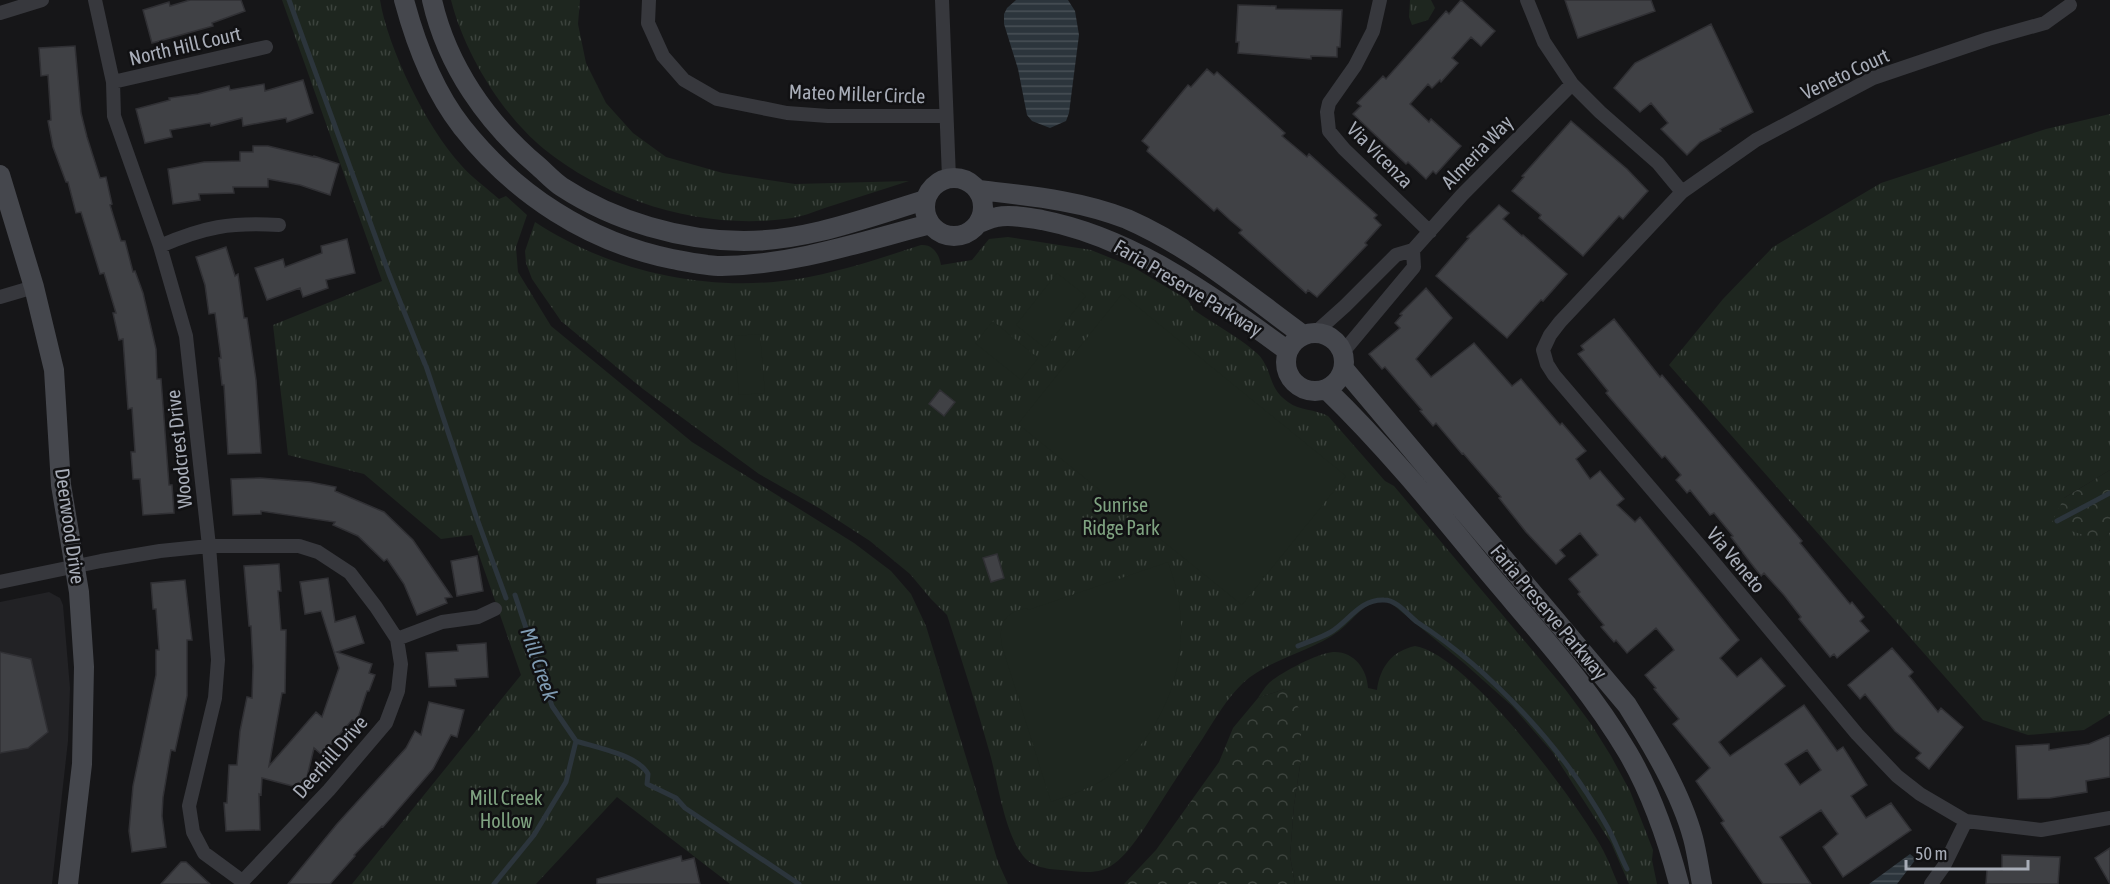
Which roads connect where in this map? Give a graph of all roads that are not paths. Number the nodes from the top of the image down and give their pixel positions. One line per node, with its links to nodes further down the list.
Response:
1 (42, 0): 10 (street)
2 (95, 0): 12 (street, Woodcrest Drive)
3 (404, 0): 21 (street)
4 (432, 0): 19 (street)
5 (649, 0): 14 (street, Mateo Miller Circle)
6 (942, 0): 14 (street, Mateo Miller Circle)
7 (1380, 0): 23 (street, Via Vicenza)
8 (1527, 0): 13 (street)
9 (2070, 5): 18 (street, Veneto Court)
10 (0, 13)
11 (266, 47): 12 (street, North Hill Court)
12 (113, 82): 24 (street, Woodcrest Drive)
13 (1572, 84): 18 (street); 23 (street, Almeria Way)
14 (946, 116): 16 (street, Mateo Miller Circle)
15 (0, 176): 26 (street, Deerwood Drive)
16 (949, 178): 17 (street); 19 (street)
17 (978, 190): 20 (street); 28 (street, Faria Preserve Parkway)
18 (1682, 192): 38 (street, Via Veneto)
19 (926, 200): 21 (street)
20 (979, 222): 21 (street); 29 (street, Faria Preserve Parkway)
21 (930, 224)
22 (279, 225): 24 (street)
23 (1430, 232): 25 (street, Almeria Way)
24 (160, 246): 32 (street, Woodcrest Drive)
25 (1413, 250): 28 (street, Almeria Way); 30 (street, Almeria Way)
26 (34, 287): 27 (street); 33 (street, Deerwood Drive)
27 (0, 297)
28 (1310, 333): 29 (street); 30 (street)
29 (1288, 351): 31 (street)
30 (1344, 360): 31 (street); 42 (street, Faria Preserve Parkway)
31 (1326, 389): 41 (street, Faria Preserve Parkway)
32 (209, 546): 33 (street, Deerhill Drive); 36 (street, Deerhill Drive); 39 (street, Woodcrest Drive)
33 (74, 565): 34 (street, Deerhill Drive); 40 (street, Deerwood Drive)
34 (0, 582)
35 (495, 609): 36 (street)
36 (396, 639): 39 (street, Deerhill Drive)
37 (2110, 818): 38 (street, Via Veneto)
38 (1966, 821): 43 (street)
39 (241, 883)
40 (68, 884)
41 (1679, 884)
42 (1702, 884)
43 (1930, 884)

